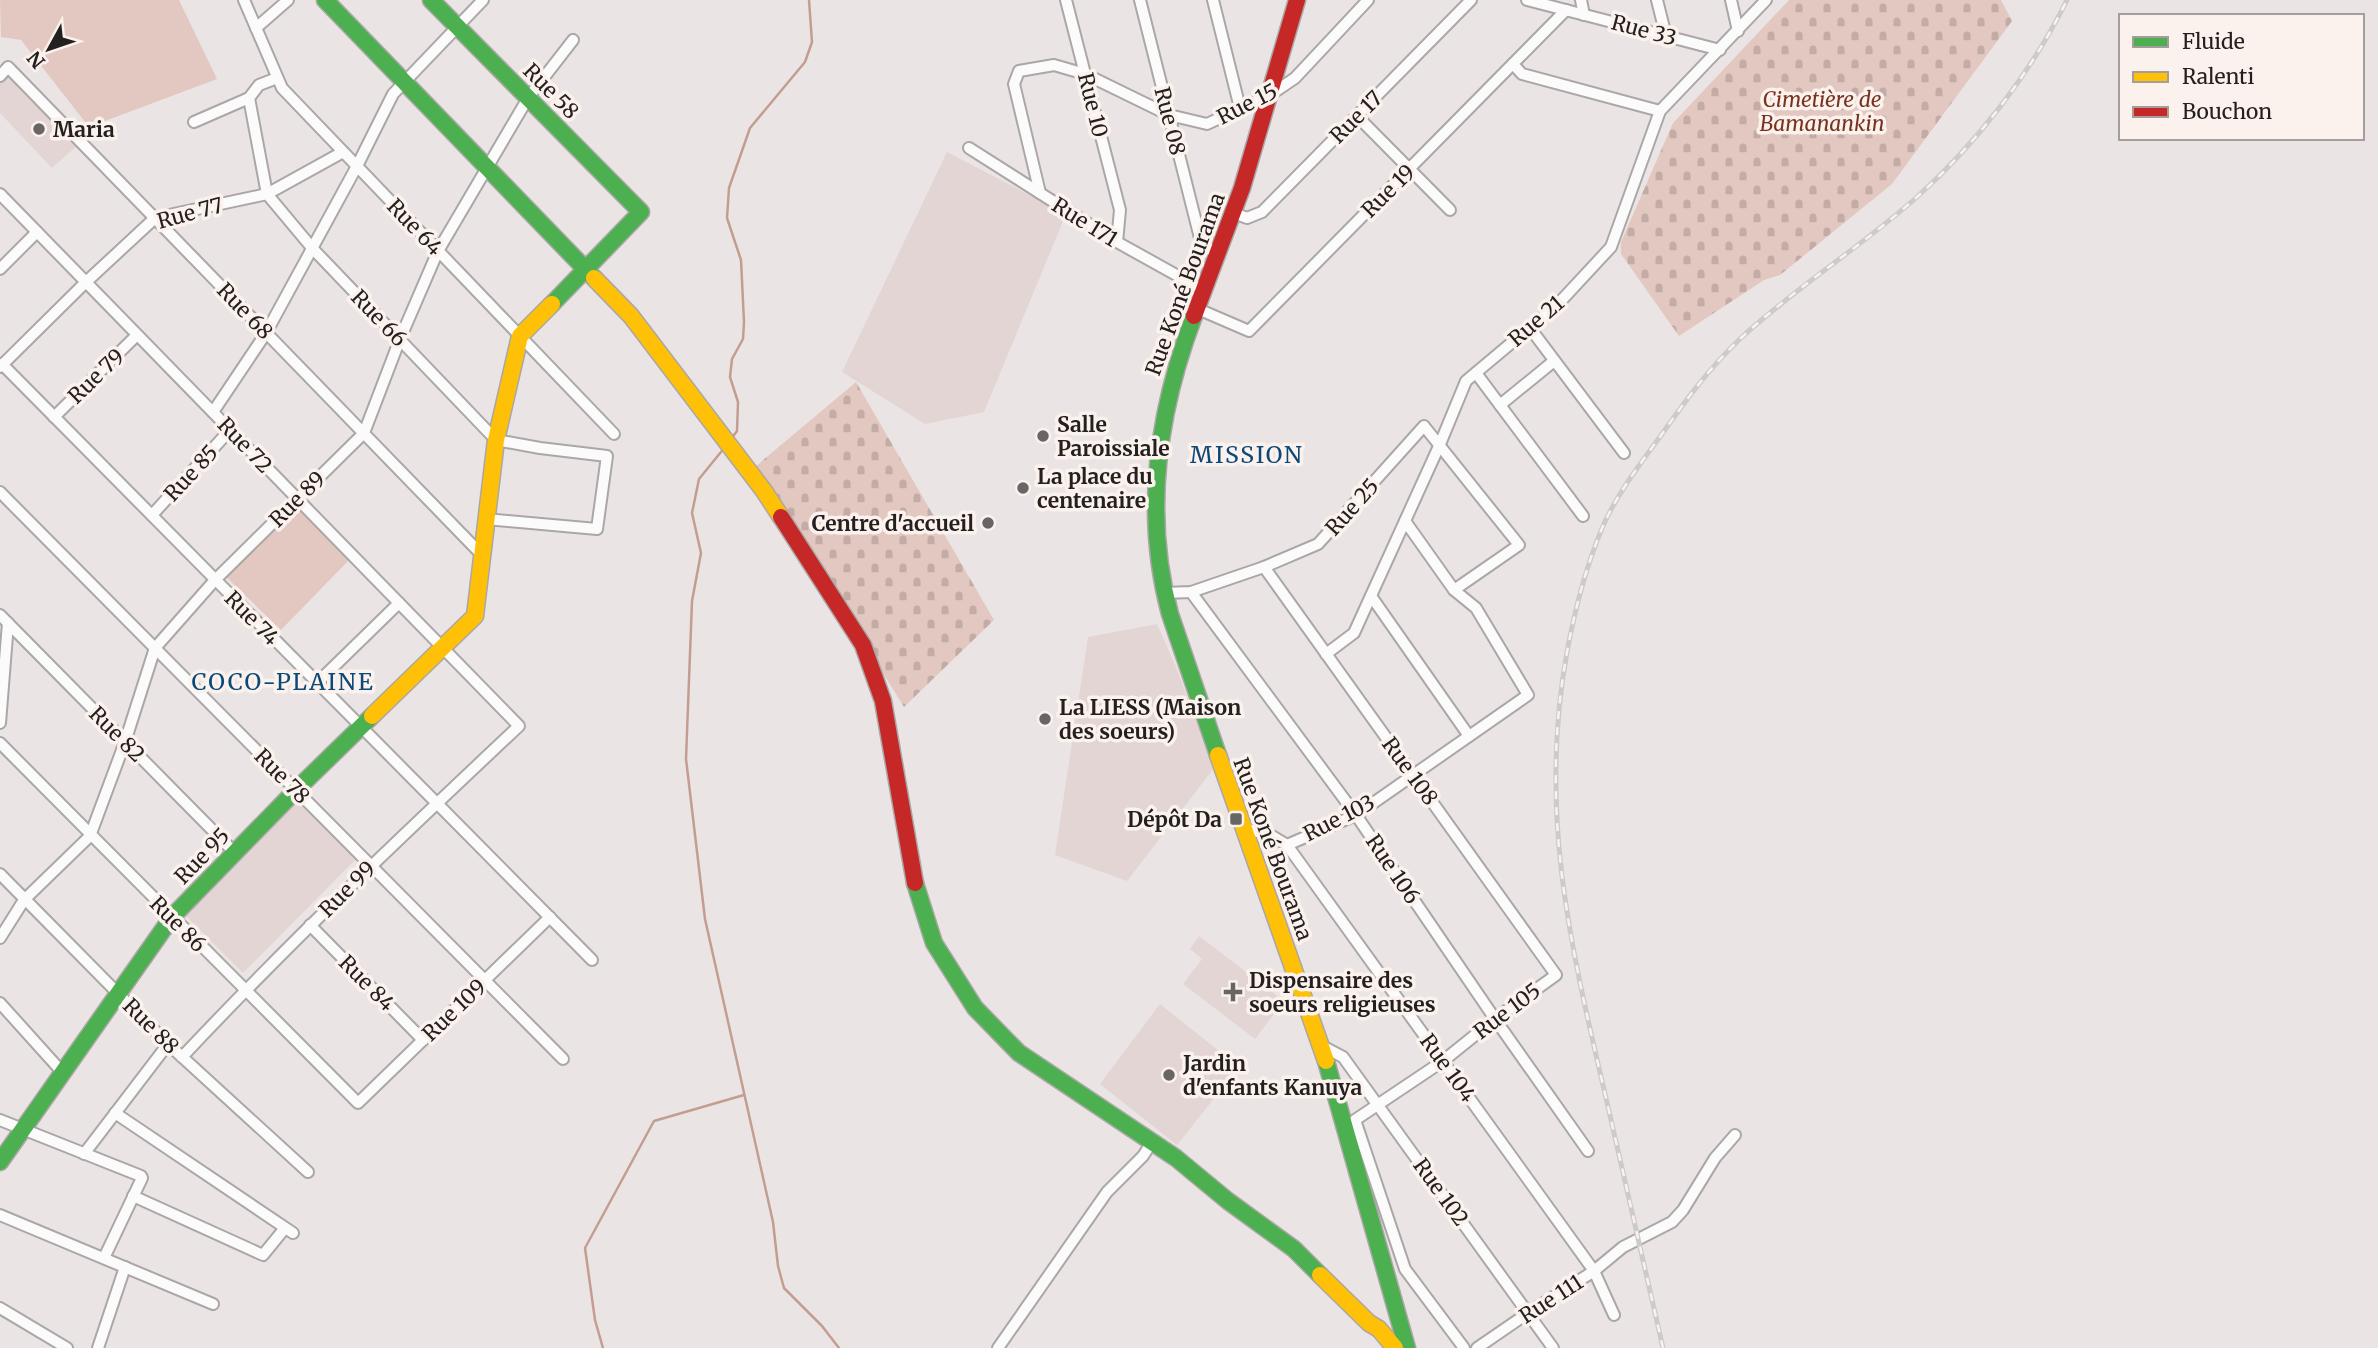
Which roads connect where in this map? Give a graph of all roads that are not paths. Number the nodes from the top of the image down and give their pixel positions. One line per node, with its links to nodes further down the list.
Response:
1 (244, 0): 20 (street, Rue 64)
2 (288, 0): 20 (street)
3 (325, 0): 29 (main road)
4 (431, 0): 19 (main road, Rue 58)
5 (483, 0): 19 (street)
6 (1066, 0): 27 (street, Rue 10)
7 (1140, 0): 35 (street, Rue 08)
8 (1213, 0): 33 (street)
9 (1297, 0): 30 (main road, Rue Koné Bourama)
10 (1368, 0): 30 (street, Rue 15)
11 (1471, 0): 36 (street, Rue 17)
12 (1527, 0): 17 (street, Rue 33)
13 (1580, 0): 18 (street)
14 (1657, 0): 22 (street)
15 (1731, 0): 21 (street)
16 (1766, 0): 21 (street, Rue 21)
17 (1566, 10): 18 (street, Rue 33); 25 (street, Rue 19)
18 (1584, 15): 22 (street, Rue 33)
19 (458, 27): 29 (street); 32 (main road, Rue 58)
20 (256, 28): 28 (street, Rue 64)
21 (1738, 31): 24 (street, Rue 21)
22 (1665, 36): 24 (street, Rue 33)
23 (573, 40): 32 (street, Rue 89)
24 (1720, 50): 34 (street, Rue 21)
25 (1513, 64): 34 (street); 42 (street, Rue 19)
26 (4, 71): 48 (street, Rue 68)
27 (1085, 74): 35 (street, Rue 15); 43 (street, Rue 15); 50 (street, Rue 10)
28 (277, 78): 31 (street); 39 (street, Rue 64)
29 (404, 82): 40 (street); 41 (main road)
30 (1270, 95): 33 (street, Rue 15); 47 (main road, Rue Koné Bourama)
31 (249, 98): 37 (street); 45 (street)
32 (528, 98): 41 (street, Rue 89); 55 (main road, Rue 58)
33 (1240, 108): 35 (street, Rue 15)
34 (1660, 111): 59 (street, Rue 21)
35 (1169, 115): 53 (street, Rue 08)
36 (1357, 116): 42 (street); 47 (street, Rue 17)
37 (194, 122)
38 (969, 148): 43 (street, Rue 171)
39 (343, 152): 40 (street, Rue 64); 45 (street, Rue 77)
40 (357, 166): 51 (street); 52 (street, Rue 64)
41 (488, 168): 52 (street, Rue 89); 55 (main road)
42 (1409, 169): 46 (street); 58 (street, Rue 19)
43 (1040, 193): 50 (street, Rue 171)
44 (0, 194): 49 (street, Rue 72)
45 (267, 194): 48 (street, Rue 77); 51 (street, Rue 66)
46 (1450, 210)
47 (1234, 214): 53 (main road, Rue Koné Bourama)
48 (155, 218): 56 (street, Rue 77); 60 (street, Rue 68)
49 (37, 232): 54 (street); 56 (street, Rue 72)
50 (1117, 242): 57 (street, Rue 171)
51 (313, 249): 60 (street); 63 (street, Rue 66)
52 (438, 251): 62 (street, Rue 64); 63 (street, Rue 89)
53 (1219, 256): 57 (main road, Rue Koné Bourama)
54 (0, 268)
55 (585, 269): 62 (main road); 136 (main road)
56 (86, 282): 61 (street, Rue 72); 65 (street, Rue 77)
57 (1205, 291): 58 (main road, Rue Koné Bourama)
58 (1198, 309): 87 (main road, Rue Koné Bourama)
59 (1530, 328): 64 (street); 66 (street, Rue 21)
60 (266, 332): 68 (street); 71 (street, Rue 68)
61 (137, 335): 68 (street, Rue 72); 69 (street, Rue 79)
62 (520, 336): 72 (street, Rue 64); 73 (main road)
63 (400, 340): 71 (street, Rue 89); 73 (street, Rue 66)
64 (1555, 361): 67 (street); 75 (street)
65 (1, 366): 69 (street, Rue 74)
66 (1476, 373): 67 (street); 74 (street, Rue 21)
67 (1500, 405): 79 (street)
68 (213, 412): 70 (street, Rue 72)
69 (54, 417): 78 (street, Rue 74)
70 (230, 430): 77 (street, Rue 72); 78 (street, Rue 85)
71 (364, 433): 77 (street, Rue 89); 82 (street, Rue 68)
72 (614, 434)
73 (495, 440): 80 (main road); 80 (street)
74 (1440, 444): 81 (street, Rue 21); 83 (street, Rue 25); 85 (street)
75 (1624, 453)
76 (0, 492): 91 (street, Rue 78)
77 (297, 499): 84 (street, Rue 89); 89 (street, Rue 72)
78 (152, 515): 84 (street, Rue 74)
79 (1583, 516)
80 (486, 519): 82 (main road)
81 (1405, 521): 85 (street); 88 (street, Rue 21)
82 (482, 555): 92 (main road, Rue 95)
83 (1264, 567): 86 (street, Rue 25); 93 (street, Rue 108)
84 (215, 580): 91 (street, Rue 89); 94 (street, Rue 74)
85 (1454, 590): 98 (street, Rue 103)
86 (1191, 592): 87 (street, Rue 25); 104 (street, Rue 106)
87 (1164, 593): 105 (main road, Rue Koné Bourama)
88 (1371, 596): 93 (street, Rue 21); 98 (street)
89 (399, 603): 92 (street, Rue 72); 94 (street)
90 (4, 619): 95 (street); 99 (street, Rue 82)
91 (155, 648): 99 (street, Rue 89); 102 (street, Rue 78)
92 (443, 648): 96 (street, Rue 72); 97 (main road, Rue 95)
93 (1326, 654): 101 (street, Rue 108)
94 (317, 683): 97 (street, Rue 74)
95 (0, 723)
96 (519, 726): 103 (street, Rue 99)
97 (361, 727): 102 (main road, Rue 95); 103 (street, Rue 74)
98 (1469, 736): 101 (street, Rue 103)
99 (125, 742): 106 (street, Rue 89); 108 (street, Rue 82)
100 (0, 743): 106 (street, Rue 86)
101 (1413, 775): 104 (street, Rue 103); 117 (street, Rue 108)
102 (296, 790): 108 (main road, Rue 95); 109 (street, Rue 78)
103 (437, 803): 109 (street, Rue 99); 113 (street, Rue 74)
104 (1356, 814): 107 (street, Rue 103); 122 (street, Rue 106)
105 (1244, 828): 107 (street, Rue 104); 125 (main road, Rue Koné Bourama)
106 (90, 836): 111 (street, Rue 89); 112 (street, Rue 86)
107 (1287, 845): 128 (street, Rue 104)
108 (235, 853): 112 (main road, Rue 95)
109 (371, 865): 114 (street, Rue 99); 118 (street, Rue 78)
110 (0, 874): 111 (street, Rue 88)
111 (24, 900): 115 (street, Rue 89); 120 (street, Rue 88)
112 (172, 917): 119 (street, Rue 86); 120 (main road, Rue 95)
113 (550, 917): 116 (street, Rue 74); 118 (street, Rue 109)
114 (310, 925): 119 (street, Rue 99); 123 (street, Rue 84)
115 (0, 938)
116 (592, 960)
117 (1556, 975): 122 (street, Rue 105)
118 (485, 980): 123 (street, Rue 109); 127 (street, Rue 78)
119 (245, 990): 126 (street, Rue 99); 130 (street, Rue 86)
120 (119, 994): 124 (street, Rue 88); 129 (main road, Rue 95)
121 (0, 1003): 129 (street)
122 (1495, 1019): 128 (street, Rue 105); 137 (street, Rue 106)
123 (423, 1040): 130 (street, Rue 109)
124 (167, 1044): 126 (street, Rue 88); 132 (street)
125 (1321, 1045): 131 (street, Rue 102); 154 (main road, Rue Koné Bourama)
126 (182, 1058): 140 (street, Rue 88)
127 (563, 1059)
128 (1443, 1061): 131 (street, Rue 105); 145 (street, Rue 104)
129 (63, 1073): 134 (main road, Rue 95)
130 (358, 1103)
131 (1377, 1104): 148 (street, Rue 102); 155 (street, Rue 105)
132 (115, 1113): 138 (street); 141 (street)
133 (0, 1120): 134 (street)
134 (23, 1129): 138 (street); 139 (main road, Rue 95)
135 (1735, 1135): 145 (street, Rue 111)
136 (1152, 1142): 152 (street); 153 (main road)
137 (1588, 1151)
138 (84, 1154): 141 (street)
139 (0, 1162)
140 (308, 1172)
141 (134, 1196): 143 (street)
142 (0, 1215): 143 (street)
143 (104, 1258): 144 (street)
144 (125, 1268): 146 (street); 151 (street)
145 (1594, 1272): 148 (street, Rue 111); 149 (street, Rue 104)
146 (213, 1304)
147 (0, 1308): 150 (street)
148 (1528, 1313): 156 (street, Rue 111); 157 (street, Rue 102)
149 (1614, 1315)
150 (67, 1348)
151 (98, 1348)
152 (998, 1348)
153 (1395, 1348)
154 (1407, 1348)
155 (1464, 1348)
156 (1477, 1348)
157 (1553, 1348)

